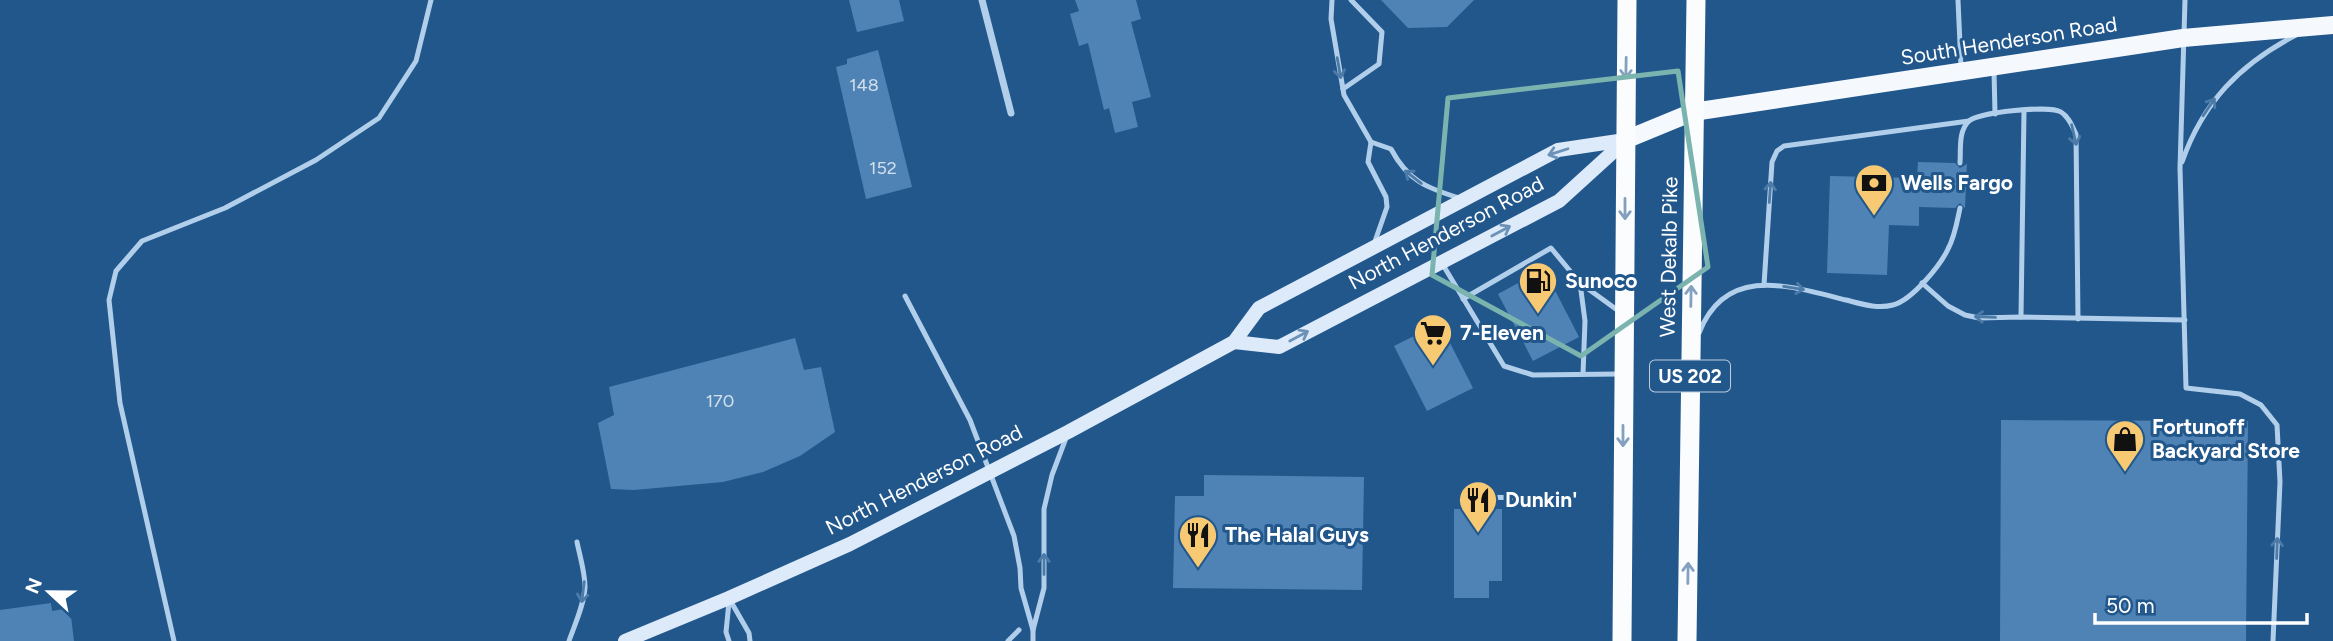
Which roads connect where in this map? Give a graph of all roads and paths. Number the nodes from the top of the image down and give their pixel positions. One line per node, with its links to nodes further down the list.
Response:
1 (431, 0): 49 (lane)
2 (982, 0): 17 (street)
3 (1332, 0): 14 (lane, one-way to 14)
4 (1350, 0): 14 (lane)
5 (1627, 0): 20 (highway, West Dekalb Pike / US 202, one-way to 20)
6 (1696, 0): 16 (highway, West Dekalb Pike / US 202)
7 (1958, 0): 13 (lane)
8 (2185, 0): 11 (lane)
9 (2333, 25): 10 (main road, South Henderson Road)
10 (2312, 27): 11 (main road, South Henderson Road); 23 (lane, one-way to 10)
11 (2183, 38): 12 (main road, South Henderson Road); 23 (lane)
12 (1994, 66): 13 (main road, South Henderson Road); 18 (lane)
13 (1961, 72): 16 (main road, South Henderson Road)
14 (1343, 89): 21 (lane)
15 (2024, 111): 18 (lane); 34 (lane); 35 (lane, one-way to 35)
16 (1693, 112): 20 (main road, North Henderson Road); 38 (highway, West Dekalb Pike / US 202, one-way to 16)
17 (1011, 113)
18 (1995, 114): 19 (lane)
19 (1969, 121): 22 (lane); 30 (lane, one-way to 19)
20 (1625, 141): 24 (main road, North Henderson Road, one-way to 24); 27 (main road, North Henderson Road, one-way to 20); 33 (highway, West Dekalb Pike / US 202, one-way to 33)
21 (1371, 142): 24 (lane, one-way to 21); 26 (lane)
22 (1960, 163)
23 (2180, 169): 36 (lane)
24 (1465, 200): 26 (main road, North Henderson Road)
25 (1960, 208): 29 (lane)
26 (1373, 248): 37 (main road, North Henderson Road)
27 (1441, 262): 32 (lane); 37 (main road, North Henderson Road, one-way to 27)
28 (1580, 283): 32 (lane); 33 (lane); 39 (lane)
29 (1922, 283): 30 (lane, one-way to 29); 34 (lane, one-way to 29)
30 (1764, 285): 38 (lane)
31 (905, 296): 42 (lane)
32 (1464, 299): 39 (lane)
33 (1624, 315): 40 (highway, West Dekalb Pike / US 202)
34 (2021, 317): 35 (lane)
35 (2078, 319): 36 (lane)
36 (2185, 320): 58 (lane, one-way to 36)
37 (1234, 342): 41 (main road, North Henderson Road)
38 (1690, 356): 57 (highway, West Dekalb Pike / US 202, one-way to 38)
39 (1583, 374): 40 (lane)
40 (1623, 374): 56 (highway, West Dekalb Pike / US 202, one-way to 56)
41 (1068, 432): 42 (main road, North Henderson Road); 48 (lane, one-way to 41)
42 (989, 473): 46 (main road, North Henderson Road); 48 (lane)
43 (1463, 497): 44 (lane)
44 (1556, 498)
45 (577, 542): 50 (lane, one-way to 50)
46 (729, 598): 51 (main road, North Henderson Road); 52 (lane); 53 (lane)
47 (1019, 630): 54 (lane)
48 (1033, 630): 55 (lane)
49 (174, 641)
50 (569, 641)
51 (625, 641)
52 (729, 641)
53 (750, 641)
54 (1009, 641)
55 (1033, 641)
56 (1622, 641)
57 (1687, 641)
58 (2273, 641)

